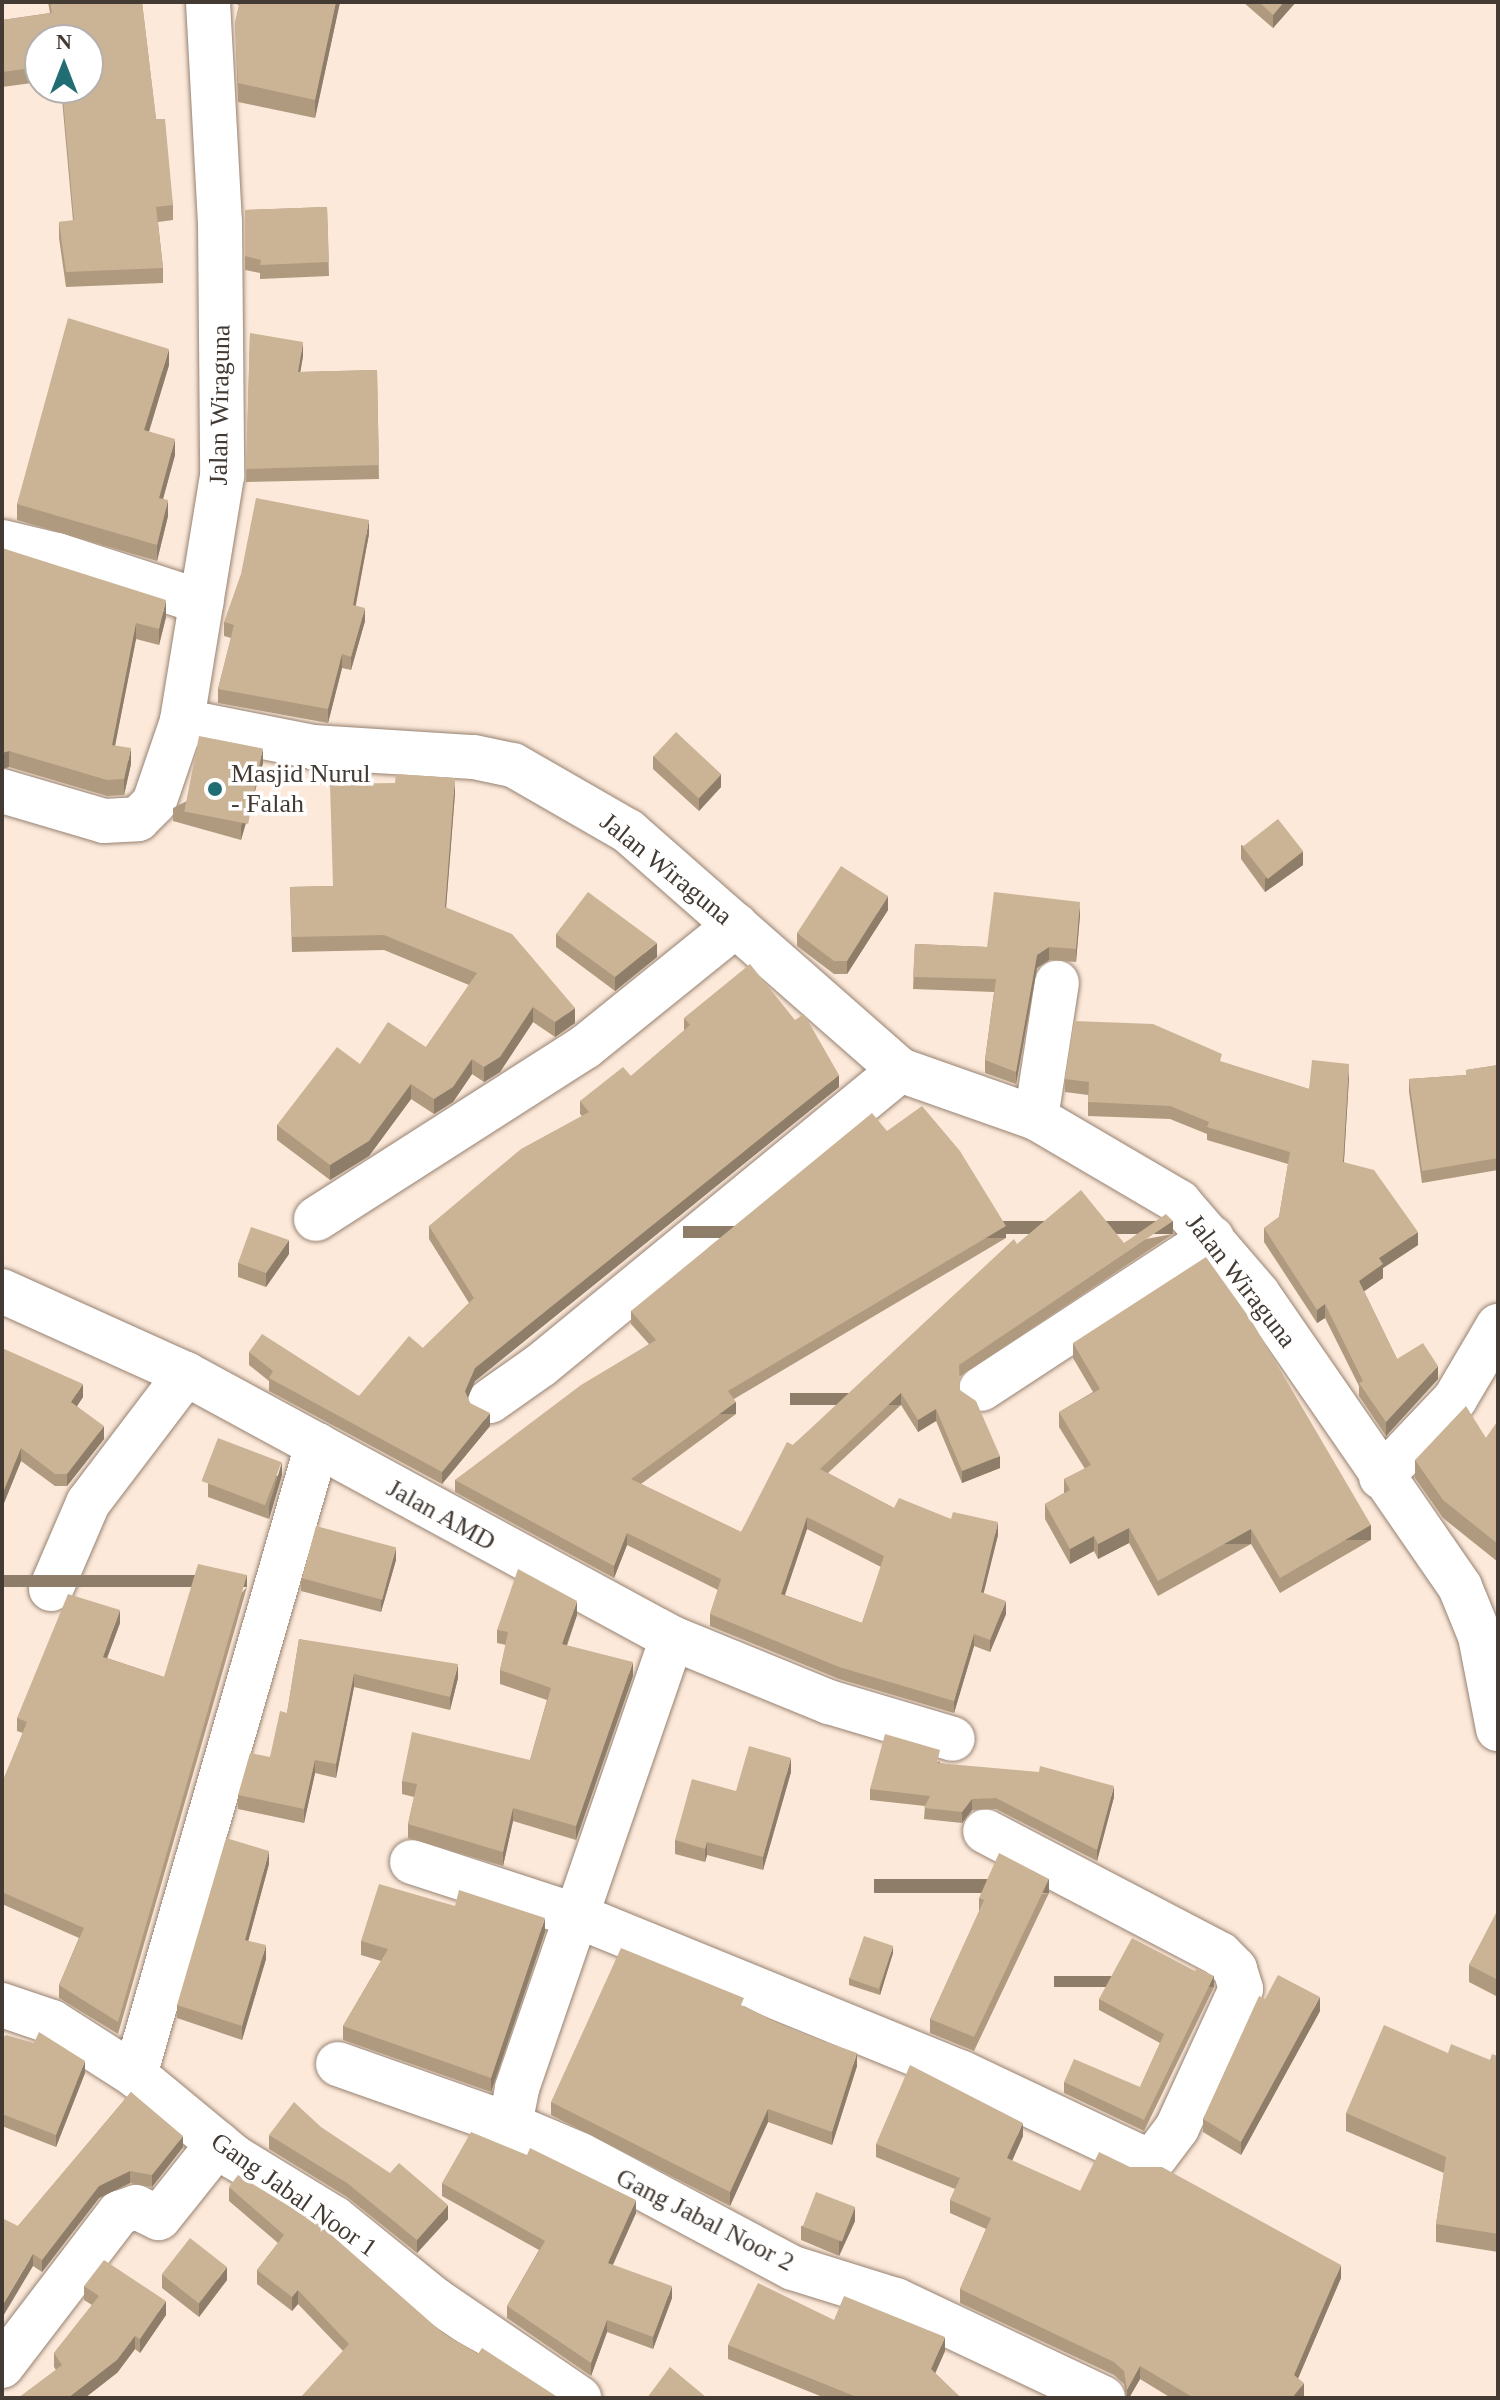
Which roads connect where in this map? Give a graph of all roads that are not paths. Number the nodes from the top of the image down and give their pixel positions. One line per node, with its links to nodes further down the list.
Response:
1 (208, 2): 3 (street, Jalan Wiraguna)
2 (2, 542): 3 (street)
3 (202, 602): 4 (street, Jalan Wiraguna)
4 (182, 721): 5 (street); 6 (street, Jalan Wiraguna)
5 (2, 791)
6 (736, 925): 8 (street, Jalan Wiraguna); 10 (street)
7 (1057, 983): 9 (street)
8 (900, 1070): 9 (street, Jalan Wiraguna); 16 (street)
9 (1036, 1118): 11 (street, Jalan Wiraguna)
10 (316, 1219)
11 (1212, 1238): 15 (street); 18 (street, Jalan Wiraguna)
12 (2, 1291): 14 (street, Jalan AMD)
13 (1498, 1326): 18 (street)
14 (186, 1374): 17 (street, Jalan AMD); 19 (street)
15 (981, 1389)
16 (490, 1401)
17 (317, 1445): 20 (street, Jalan AMD); 28 (street)
18 (1381, 1477): 21 (street, Jalan Wiraguna)
19 (51, 1589)
20 (672, 1638): 22 (street, Jalan AMD); 25 (street)
21 (1498, 1729)
22 (953, 1739)
23 (985, 1831): 25 (street)
24 (412, 1862): 25 (street)
25 (577, 1916): 29 (street)
26 (2, 2005): 28 (street, Gang Jabal Noor 1)
27 (338, 2064): 29 (street, Gang Jabal Noor 2)
28 (135, 2075): 30 (street, Gang Jabal Noor 1)
29 (510, 2125): 33 (street, Gang Jabal Noor 2)
30 (218, 2144): 31 (street); 32 (street, Gang Jabal Noor 1)
31 (2, 2366)
32 (579, 2398)
33 (1103, 2398)

